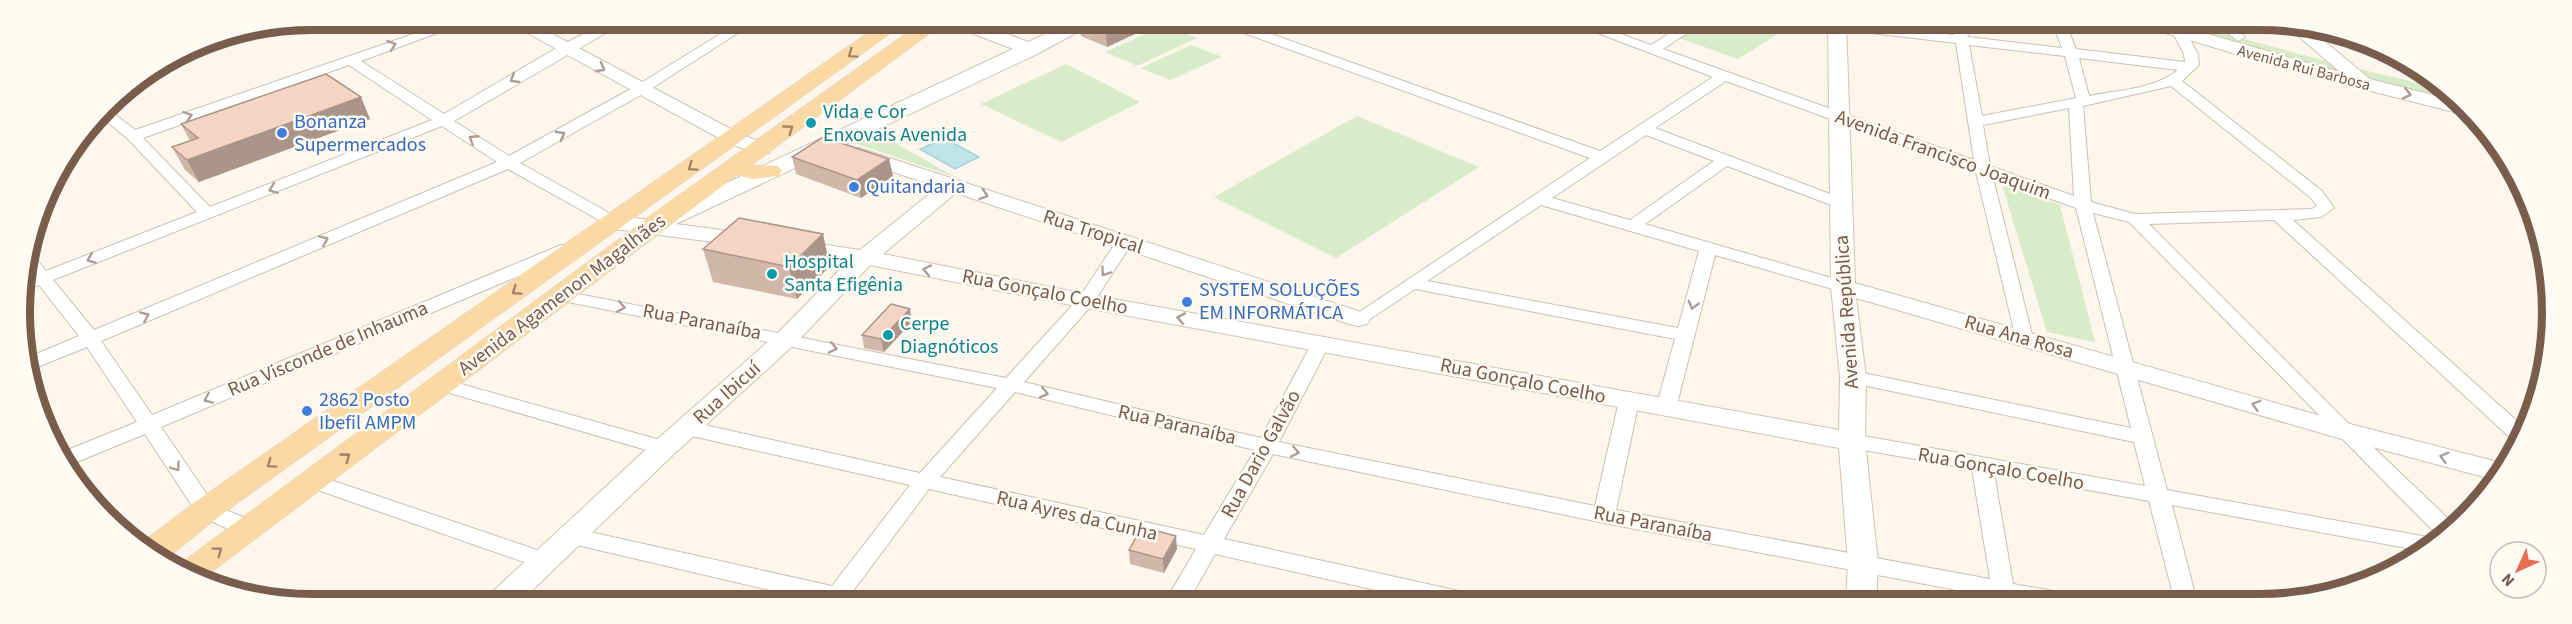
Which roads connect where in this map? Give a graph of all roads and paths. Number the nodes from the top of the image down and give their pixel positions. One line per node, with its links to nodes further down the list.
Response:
1 (437, 30): 28 (street, one-way to 1)
2 (531, 30): 24 (street)
3 (602, 30): 24 (street)
4 (736, 30): 35 (street)
5 (885, 30): 44 (main road, Avenida Agamenon Magalhães, one-way to 44)
6 (926, 30): 47 (main road, Avenida Agamenon Magalhães, one-way to 6)
7 (980, 30): 25 (street)
8 (1070, 30): 25 (street)
9 (1249, 30): 46 (street)
10 (1597, 30): 26 (street, Avenida Francisco Joaquim)
11 (1684, 30): 26 (street)
12 (1837, 30): 39 (street, Avenida República)
13 (1886, 30): 23 (street)
14 (1960, 30): 23 (street)
15 (2062, 30): 27 (street)
16 (2184, 30): 30 (street)
17 (2191, 30): 32 (street, Avenida Rui Barbosa)
18 (2195, 30): 21 (street, Avenida Rui Barbosa)
19 (2230, 30): 21 (street)
20 (2304, 33): 29 (street)
21 (2238, 37): 29 (street, Avenida Rui Barbosa)
22 (2324, 38): 32 (street)
23 (1962, 41): 27 (street); 41 (street)
24 (565, 49): 35 (street, one-way to 35); 40 (street, one-way to 40)
25 (1031, 50): 45 (street)
26 (1652, 50): 31 (street, Avenida Francisco Joaquim)
27 (2071, 54): 30 (street); 36 (street)
28 (350, 60): 40 (street); 43 (street, one-way to 28)
29 (2340, 63): 32 (street, Avenida Rui Barbosa)
30 (2190, 67): 33 (street)
31 (1724, 76): 39 (street, Avenida Francisco Joaquim); 42 (street)
32 (2365, 76): 34 (street, Avenida Rui Barbosa); 37 (street, Avenida Rui Barbosa, one-way to 37)
33 (2173, 81): 36 (street); 56 (street, Avenida Francisco Joaquim)
34 (2427, 84)
35 (641, 89): 44 (street); 49 (street, one-way to 35)
36 (2080, 103): 41 (street); 54 (street)
37 (2450, 104)
38 (109, 117): 43 (street)
39 (1841, 118): 50 (street, Avenida Francisco Joaquim); 53 (street, Avenida República)
40 (445, 120): 49 (street, one-way to 40); 55 (street, one-way to 55)
41 (1976, 122): 50 (street)
42 (1644, 129): 46 (street); 48 (street)
43 (133, 136): 55 (street)
44 (733, 138): 47 (street); 58 (main road, Avenida Agamenon Magalhães, one-way to 58)
45 (828, 144): 47 (street); 51 (street, Rua Tropical)
46 (1601, 158): 52 (street)
47 (766, 160): 59 (street); 59 (main road, Avenida Agamenon Magalhães)
48 (1725, 160): 53 (street); 60 (street)
49 (509, 163): 58 (street); 75 (street, one-way to 49)
50 (1983, 169): 54 (street, Avenida Francisco Joaquim); 76 (street)
51 (953, 185): 62 (street, Rua Tropical, one-way to 62); 64 (street, Rua Ibicuí)
52 (1539, 199): 60 (street, Rua Ana Rosa); 68 (street)
53 (1840, 203): 69 (street, Avenida República)
54 (2083, 205): 57 (street, Avenida Francisco Joaquim); 79 (street)
55 (208, 214): 66 (street, one-way to 66)
56 (2279, 216): 57 (street, Avenida Francisco Joaquim); 88 (street)
57 (2135, 219): 87 (street)
58 (614, 222): 59 (street, Rua Gonçalo Coelho); 61 (main road, Avenida Agamenon Magalhães)
59 (654, 226): 64 (street, Rua Gonçalo Coelho); 70 (main road, Avenida Agamenon Magalhães)
60 (1632, 226): 63 (street, Rua Ana Rosa)
61 (591, 238): 85 (street, Rua Visconde de Inhauma, one-way to 85); 99 (main road, Avenida Agamenon Magalhães, one-way to 99)
62 (1124, 243): 71 (street, one-way to 71); 72 (street, Rua Tropical)
63 (1708, 248): 69 (street, Rua Ana Rosa); 73 (street, one-way to 73)
64 (865, 258): 71 (street, Rua Gonçalo Coelho, one-way to 64); 74 (street, Rua Ibicuí)
65 (34, 266): 66 (street)
66 (44, 277): 67 (street); 75 (street)
67 (32, 282)
68 (1411, 284): 72 (street); 73 (street)
69 (1843, 287): 76 (street, Rua Ana Rosa); 80 (street, Avenida República)
70 (563, 296): 74 (street, Rua Paranaíba, one-way to 74); 81 (main road, Avenida Agamenon Magalhães)
71 (1086, 301): 77 (street, Rua Gonçalo Coelho, one-way to 71); 82 (street)
72 (1358, 319): 77 (street, Rua Dario Galvão)
73 (1686, 335): 84 (street)
74 (787, 338): 82 (street, Rua Paranaíba, one-way to 82); 86 (street, Rua Ibicuí)
75 (91, 339): 78 (street); 85 (street)
76 (2025, 339): 79 (street, Rua Ana Rosa)
77 (1321, 343): 83 (street, Rua Gonçalo Coelho); 91 (street, Rua Dario Galvão)
78 (34, 362)
79 (2124, 367): 87 (street, Rua Ana Rosa, one-way to 79); 89 (street)
80 (1853, 377): 89 (street); 90 (street, Avenida República)
81 (443, 385): 92 (street); 97 (main road, Avenida Agamenon Magalhães, one-way to 81)
82 (1011, 385): 91 (street, Rua Paranaíba, one-way to 91); 96 (street)
83 (1629, 401): 84 (street, Rua Gonçalo Coelho); 100 (street)
84 (1666, 408): 90 (street, Rua Gonçalo Coelho)
85 (147, 425): 93 (street, Rua Visconde de Inhauma); 99 (street, one-way to 99)
86 (687, 428): 92 (street, Rua Ibicuí); 96 (street, Rua Ayres da Cunha)
87 (2344, 431): 95 (street, Rua Ana Rosa, one-way to 87); 101 (street)
88 (2516, 431)
89 (2143, 437): 98 (street)
90 (1852, 441): 94 (street, Rua Gonçalo Coelho); 108 (street, Avenida República)
91 (1267, 446): 100 (street, Rua Paranaíba, one-way to 100); 105 (street, Rua Dario Galvão)
92 (664, 448): 103 (street, Rua Ibicuí)
93 (71, 457)
94 (1982, 466): 98 (street, Rua Gonçalo Coelho); 117 (street)
95 (2494, 469)
96 (925, 480): 105 (street, Rua Ayres da Cunha); 112 (street)
97 (313, 481): 102 (main road, Avenida Agamenon Magalhães); 107 (street)
98 (2158, 496): 104 (street, Rua Gonçalo Coelho); 118 (street)
99 (206, 510): 102 (street); 106 (main road, Avenida Agamenon Magalhães)
100 (1604, 515): 108 (street, Rua Paranaíba)
101 (2443, 527)
102 (247, 528): 109 (main road, Avenida Agamenon Magalhães, one-way to 102)
103 (572, 536): 107 (street, Rua Ibicuí); 111 (street)
104 (2422, 542)
105 (1209, 546): 113 (street, Rua Dario Galvão); 114 (street, Rua Ayres da Cunha)
106 (158, 548)
107 (544, 561): 110 (street, Rua Ibicuí)
108 (1863, 563): 115 (street, Avenida República); 116 (street, Rua Paranaíba)
109 (194, 568)
110 (509, 594)
111 (814, 594)
112 (839, 594)
113 (1181, 594)
114 (1431, 594)
115 (1861, 594)
116 (1996, 594)
117 (2005, 594)
118 (2184, 594)

